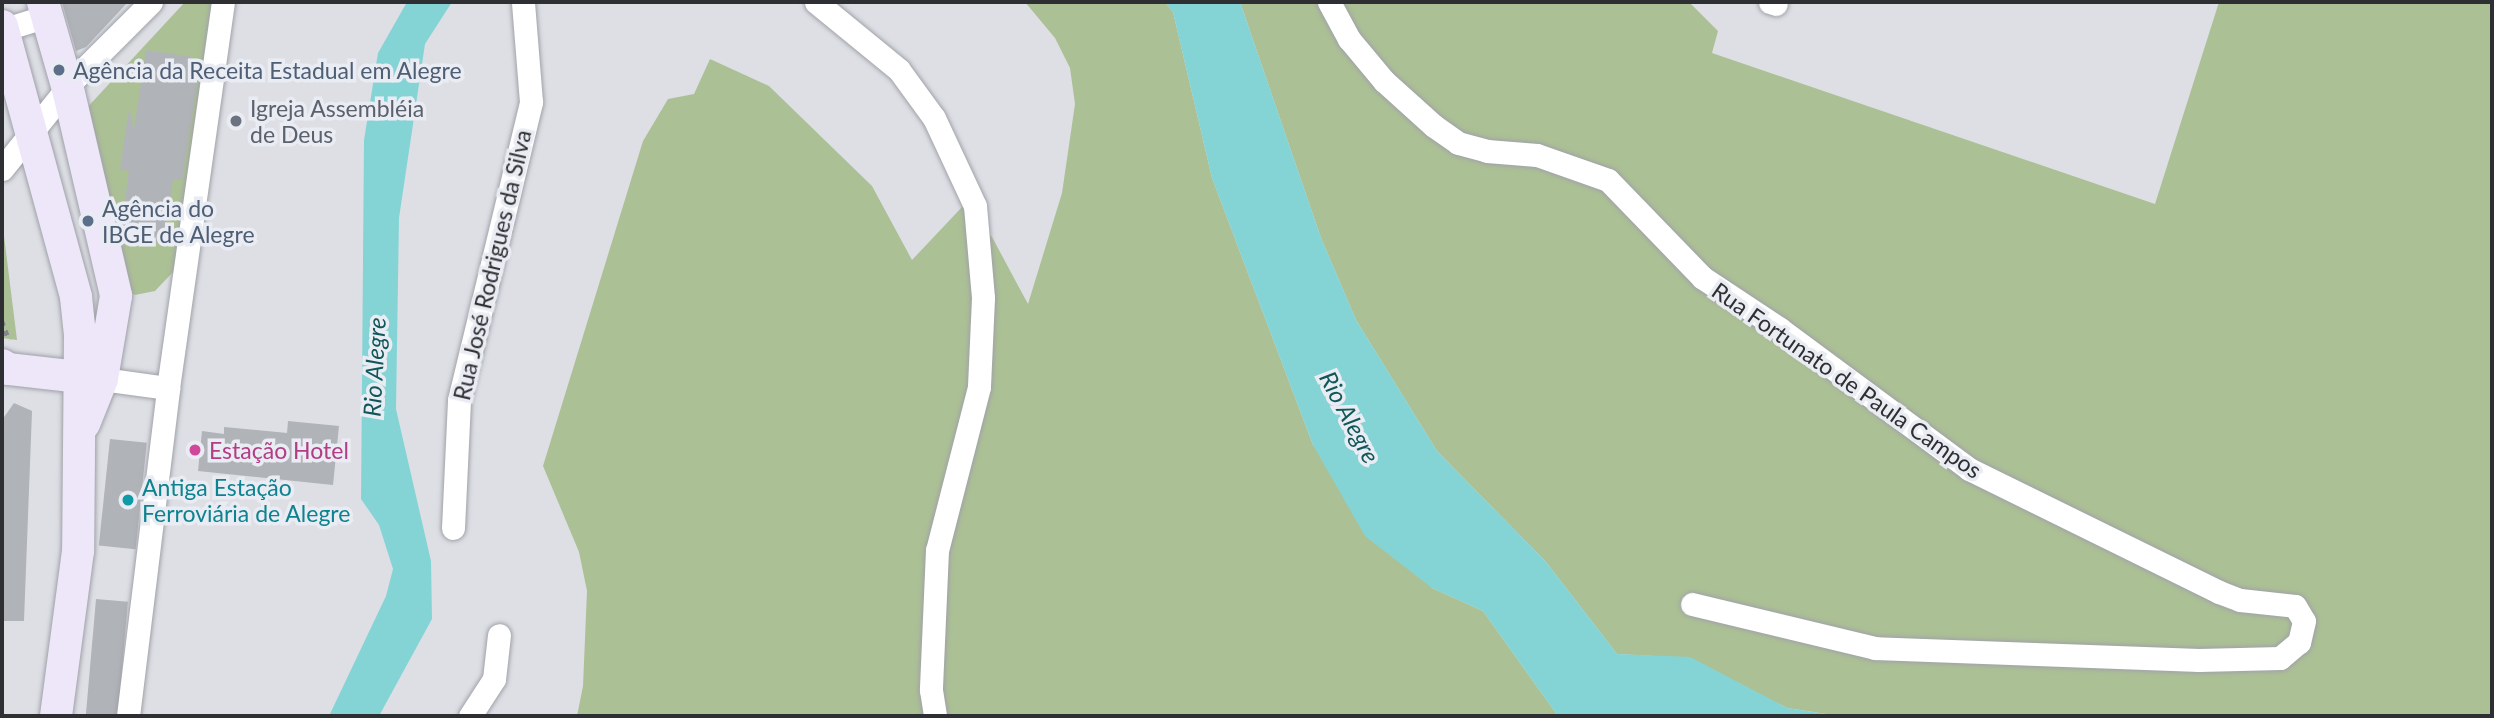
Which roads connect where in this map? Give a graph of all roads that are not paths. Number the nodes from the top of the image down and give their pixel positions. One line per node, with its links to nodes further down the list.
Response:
1 (150, 2): 8 (street)
2 (223, 2): 13 (street)
3 (523, 2): 14 (street, Rua José Rodrigues da Silva)
4 (816, 2): 20 (street)
5 (1329, 2): 15 (street, Rua Fortunato de Paula Campos)
6 (45, 9): 7 (street); 8 (main road)
7 (2, 29): 9 (main road)
8 (68, 89): 9 (street); 12 (main road)
9 (33, 133): 10 (street); 12 (main road)
10 (2, 169)
11 (2, 365): 12 (main road)
12 (90, 378): 13 (street); 17 (main road)
13 (168, 388): 18 (street)
14 (453, 528)
15 (1692, 604)
16 (499, 635): 19 (street)
17 (56, 716)
18 (128, 716)
19 (470, 716)
20 (935, 716)

